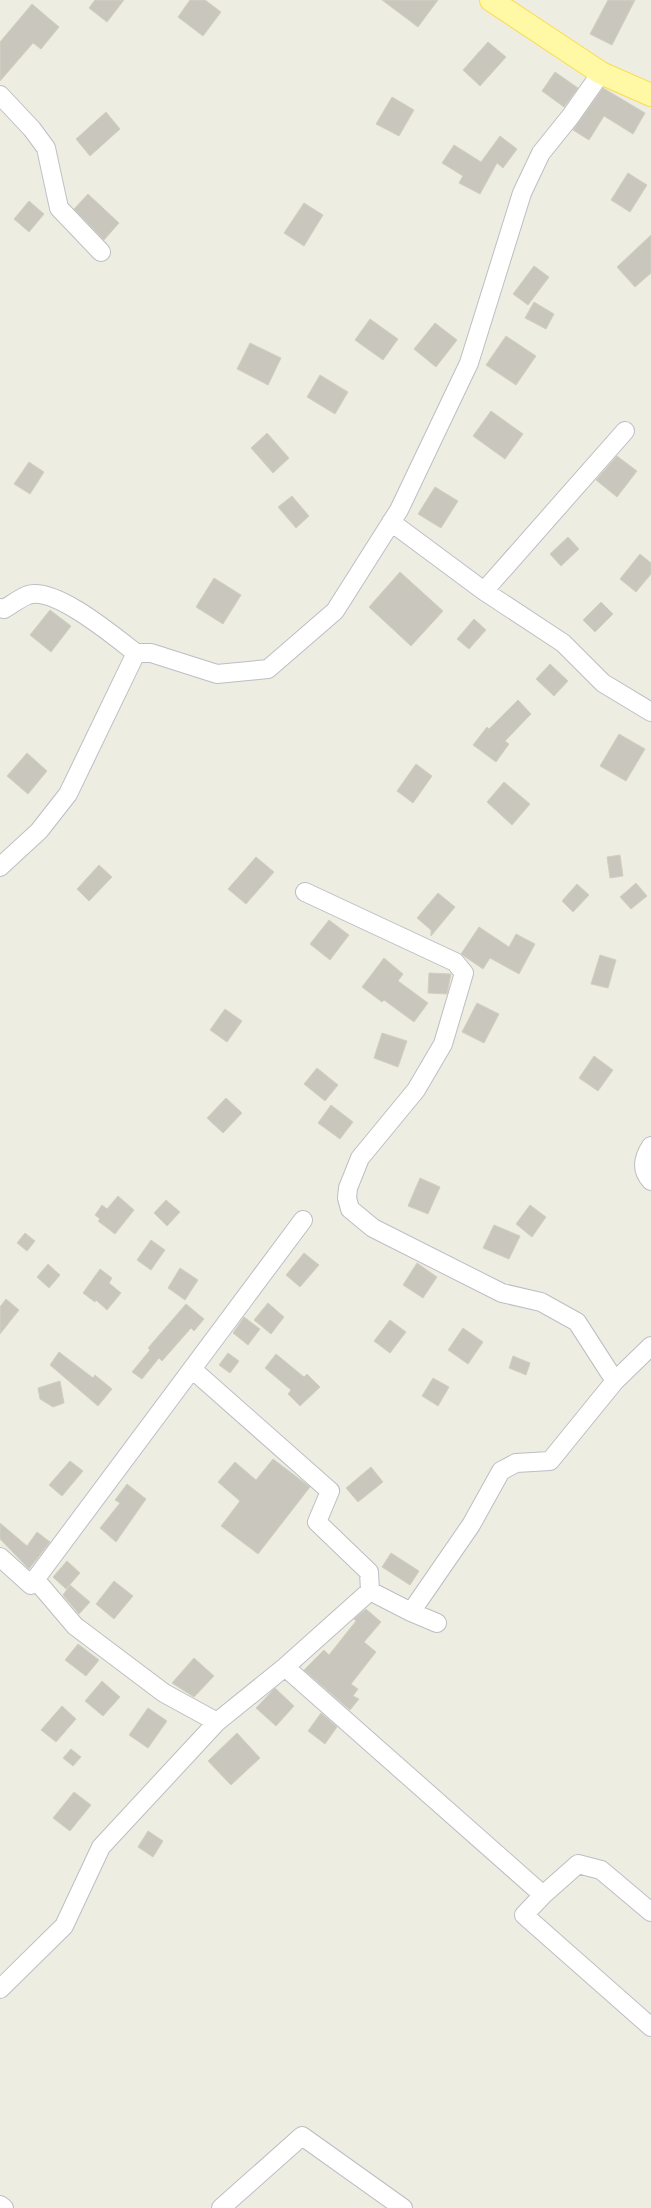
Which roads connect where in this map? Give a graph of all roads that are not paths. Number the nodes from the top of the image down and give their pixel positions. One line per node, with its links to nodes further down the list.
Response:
1 (491, 0): 2 (main road)
2 (601, 73): 4 (main road); 7 (street)
3 (0, 95): 5 (street)
4 (651, 95)
5 (101, 252)
6 (625, 430): 8 (street)
7 (391, 522): 8 (street); 10 (street)
8 (484, 592): 11 (street)
9 (0, 608): 10 (street)
10 (136, 653): 12 (street)
11 (651, 712)
12 (0, 867)
13 (305, 892): 19 (street)
14 (651, 1146): 15 (street)
15 (651, 1181)
16 (303, 1220): 18 (street)
17 (651, 1346): 19 (street)
18 (192, 1369): 21 (street); 22 (street)
19 (615, 1381): 23 (street)
20 (0, 1557): 21 (street)
21 (35, 1579): 26 (street)
22 (370, 1591): 23 (street); 25 (street)
23 (411, 1612): 24 (street)
24 (437, 1623)
25 (286, 1667): 26 (street); 27 (street)
26 (217, 1722): 29 (street)
27 (543, 1895): 28 (street); 30 (street)
28 (651, 1912)
29 (0, 1989)
30 (651, 2027)
31 (0, 2205): 32 (street)
32 (4, 2208)
33 (222, 2208): 34 (street)
34 (403, 2208)

